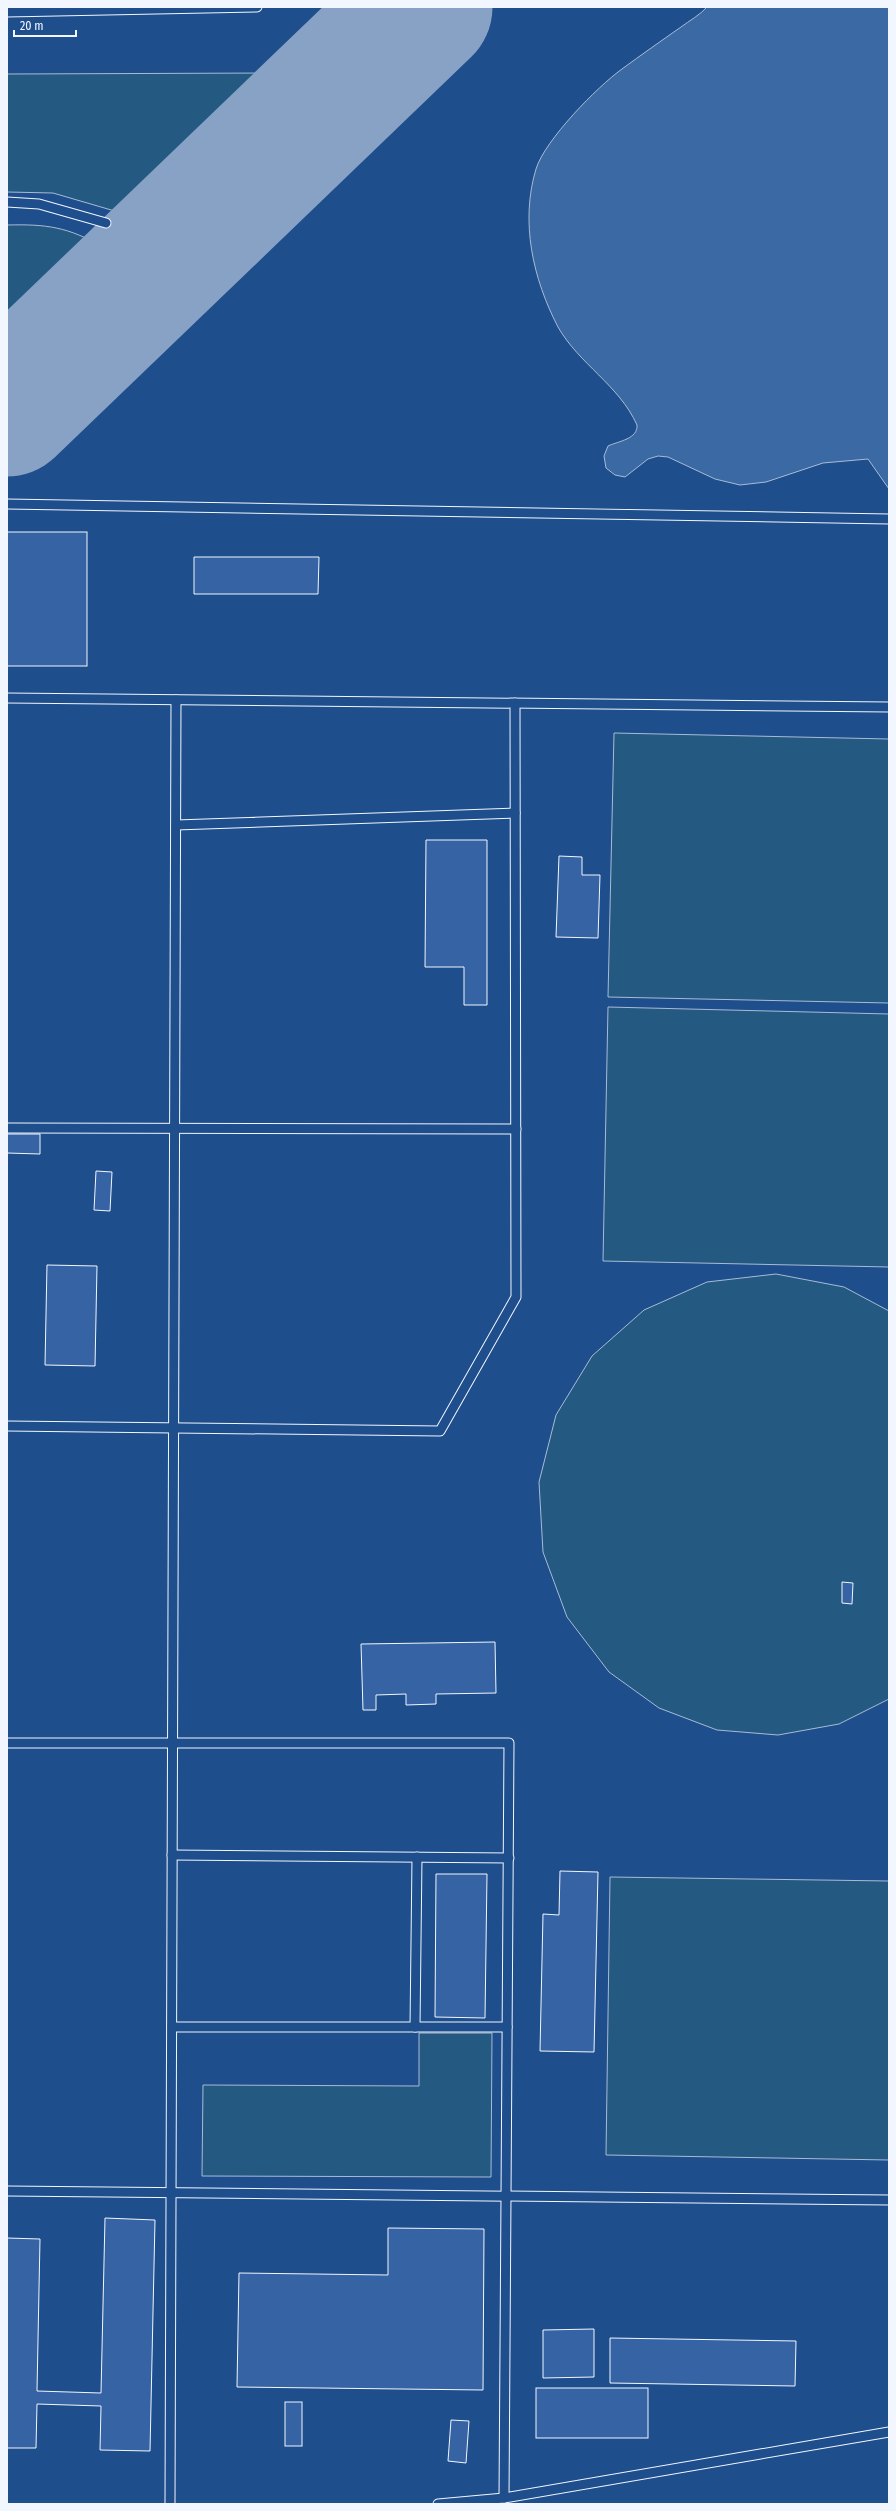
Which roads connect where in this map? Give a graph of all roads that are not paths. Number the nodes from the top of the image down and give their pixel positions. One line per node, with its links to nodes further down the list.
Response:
1 (256, 7): 2 (lane)
2 (7, 12)
3 (7, 202): 4 (lane)
4 (106, 223)
5 (7, 504): 6 (lane)
6 (889, 519)
7 (7, 698): 8 (lane)
8 (176, 700): 9 (lane); 12 (lane)
9 (515, 703): 10 (lane); 11 (lane)
10 (889, 707)
11 (516, 813): 12 (lane); 15 (lane)
12 (176, 825): 14 (lane)
13 (7, 1128): 14 (lane)
14 (174, 1129): 15 (lane); 17 (lane)
15 (516, 1129): 17 (lane)
16 (7, 1426): 17 (lane)
17 (174, 1428): 19 (lane)
18 (7, 1743): 19 (lane)
19 (173, 1743): 20 (lane); 22 (lane)
20 (172, 1855): 21 (lane); 23 (lane)
21 (417, 1857): 22 (lane); 24 (lane)
22 (508, 1858): 25 (lane)
23 (172, 2027): 24 (lane); 27 (lane)
24 (415, 2027): 25 (lane)
25 (508, 2027): 28 (lane)
26 (7, 2191): 27 (lane)
27 (171, 2193): 28 (lane); 32 (lane)
28 (506, 2196): 29 (lane); 31 (lane)
29 (889, 2200)
30 (889, 2432): 31 (lane)
31 (504, 2498): 33 (lane)
32 (170, 2504)
33 (438, 2504)

